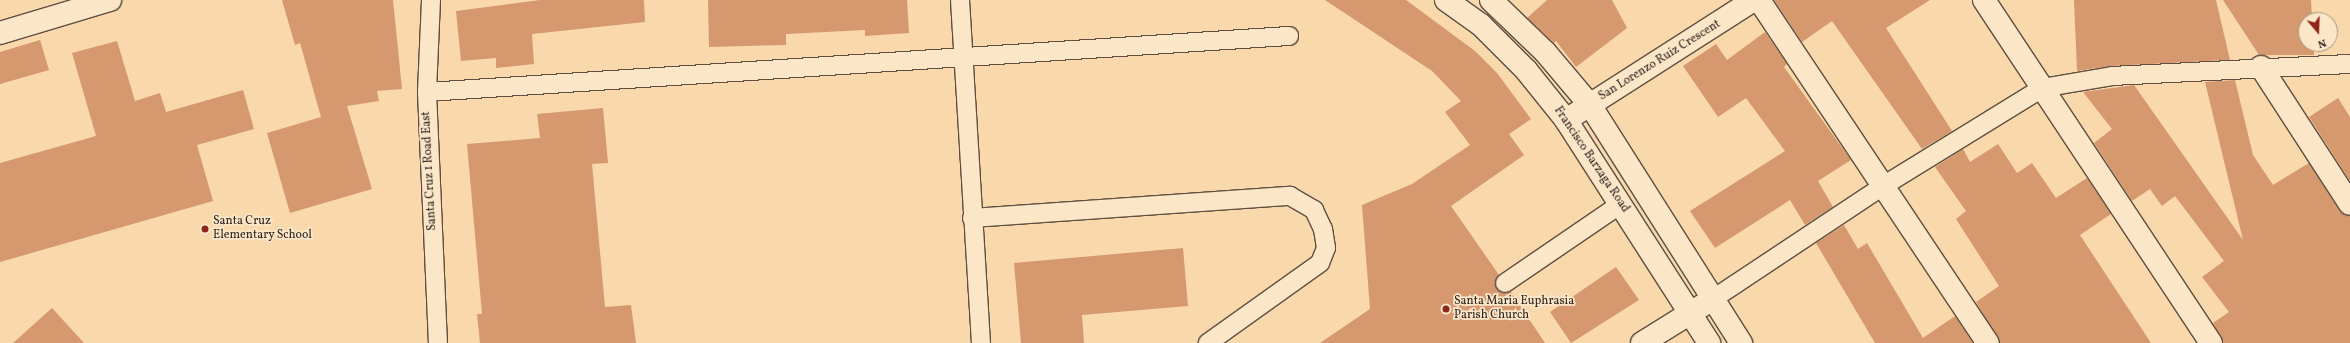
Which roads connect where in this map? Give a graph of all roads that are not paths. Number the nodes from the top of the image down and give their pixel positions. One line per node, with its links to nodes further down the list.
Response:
1 (110, 0): 9 (street)
2 (431, 0): 15 (lane, Santa Cruz 1 Road East)
3 (960, 0): 11 (lane)
4 (1446, 0): 17 (street, Francisco Barzaga Road)
5 (1491, 0): 16 (street)
6 (1754, 0): 16 (street, San Lorenzo Ruiz Crescent)
7 (1760, 0): 18 (street)
8 (1984, 0): 14 (street)
9 (0, 33)
10 (1288, 36): 11 (lane)
11 (963, 57): 15 (lane); 21 (lane)
12 (2350, 64): 13 (lane)
13 (2261, 67): 14 (lane); 20 (street)
14 (2042, 88): 18 (lane); 32 (street)
15 (427, 92): 25 (lane, Santa Cruz 1 Road East)
16 (1590, 105): 17 (street, San Lorenzo Ruiz Crescent); 23 (street)
17 (1566, 120): 19 (street, Francisco Barzaga Road)
18 (1883, 186): 23 (lane); 31 (street)
19 (1621, 204): 22 (lane); 24 (street, Francisco Barzaga Road)
20 (2350, 204)
21 (972, 218): 26 (lane); 27 (lane)
22 (1505, 283)
23 (1713, 299): 24 (street); 30 (street)
24 (1689, 313): 28 (street); 29 (street, Francisco Barzaga Road)
25 (438, 343)
26 (981, 343)
27 (1208, 343)
28 (1642, 343)
29 (1709, 343)
30 (1741, 343)
31 (1988, 343)
32 (2211, 343)

